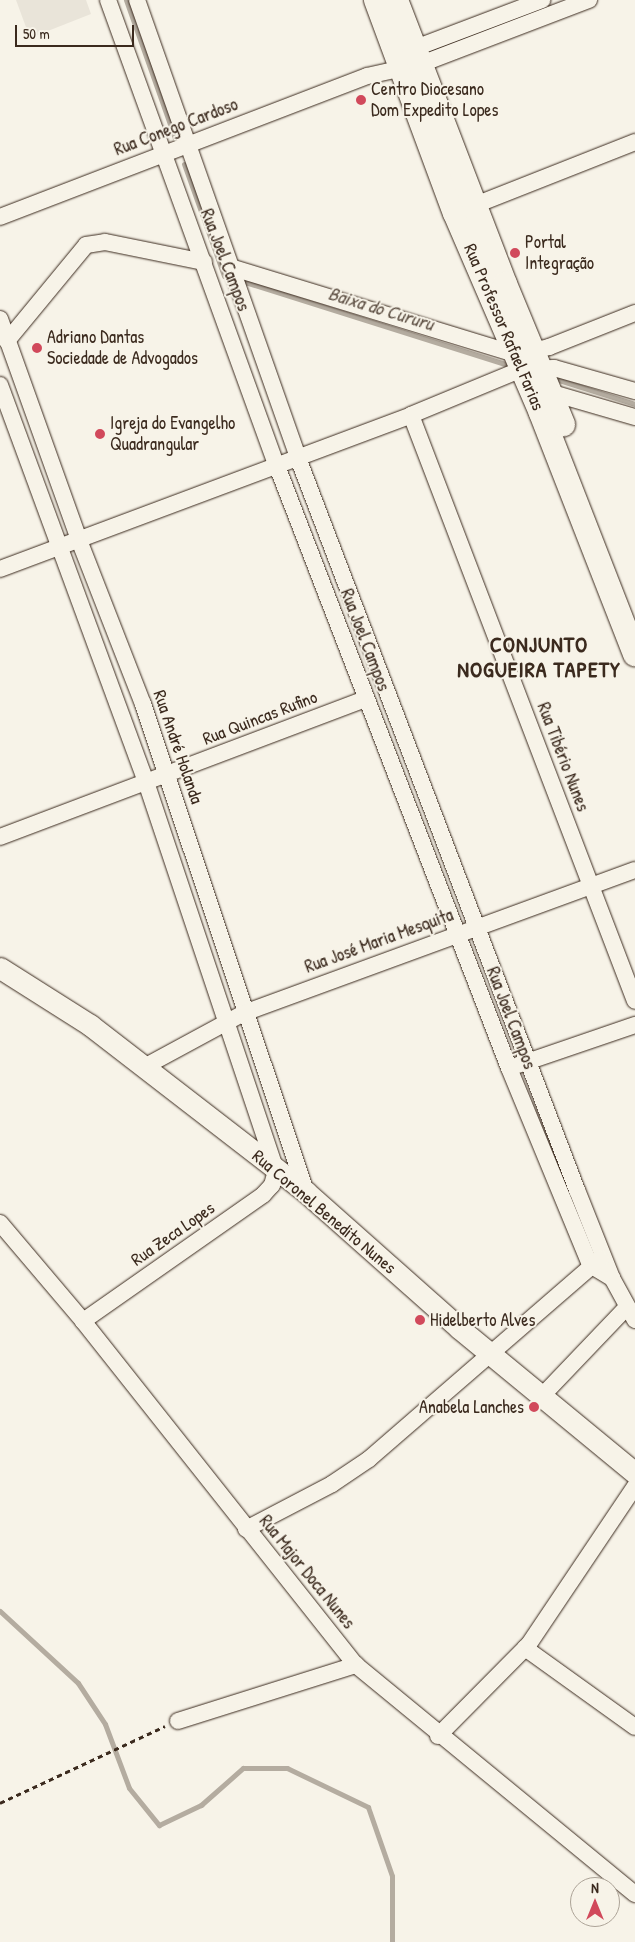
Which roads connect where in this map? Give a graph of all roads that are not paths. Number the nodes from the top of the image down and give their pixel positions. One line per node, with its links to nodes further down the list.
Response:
1 (108, 0): 10 (street, Rua Joel Campos)
2 (137, 0): 9 (street, Rua Joel Campos)
3 (376, 0): 7 (main road, Rua Professor Rafael Farias)
4 (396, 0): 7 (main road, Rua Professor Rafael Farias)
5 (542, 0): 7 (street)
6 (590, 0): 7 (street)
7 (409, 59): 9 (street, Rua Conego Cardoso); 11 (main road, Rua Professor Rafael Farias)
8 (635, 142): 11 (street)
9 (186, 144): 10 (street, Rua Conego Cardoso); 14 (street, Rua Joel Campos)
10 (163, 152): 12 (street, Rua Conego Cardoso); 13 (street, Rua Joel Campos)
11 (465, 209): 20 (main road, Rua Professor Rafael Farias)
12 (0, 217)
13 (204, 262): 16 (street, Rua Joel Campos); 19 (street)
14 (230, 267): 15 (street, Rua Joel Campos); 20 (street)
15 (240, 294): 16 (street); 25 (street, Rua Joel Campos)
16 (218, 296): 26 (street, Rua Joel Campos)
17 (635, 313): 20 (street)
18 (0, 319): 19 (street, Rua André Holanda)
19 (8, 342): 27 (street, Rua André Holanda)
20 (532, 370): 22 (street); 23 (street); 24 (street); 30 (main road, Rua Professor Rafael Farias); 31 (main road, Rua Professor Rafael Farias)
21 (0, 385): 28 (street)
22 (635, 391)
23 (411, 415): 25 (street); 37 (street, Rua Tibério Nunes)
24 (635, 417)
25 (298, 458): 26 (street); 38 (street, Rua Joel Campos)
26 (277, 466): 27 (street); 32 (street, Rua Joel Campos)
27 (79, 540): 28 (street); 33 (street, Rua André Holanda)
28 (62, 547): 29 (street); 34 (street)
29 (0, 569)
30 (635, 612)
31 (635, 654)
32 (366, 699): 33 (street, Rua Quincas Rufino); 39 (street, Rua Joel Campos)
33 (167, 774): 34 (street, Rua Quincas Rufino); 42 (street, Rua André Holanda)
34 (146, 782): 35 (street, Rua Quincas Rufino); 43 (street)
35 (0, 837)
36 (635, 870): 37 (street, Rua José Maria Mesquita)
37 (592, 887): 38 (street, Rua José Maria Mesquita); 41 (street, Rua Tibério Nunes)
38 (476, 928): 39 (street, Rua José Maria Mesquita); 45 (street, Rua Joel Campos)
39 (458, 934): 42 (street, Rua José Maria Mesquita); 47 (street, Rua Joel Campos)
40 (1, 965): 46 (street, Rua Coronel Benedito Nunes)
41 (635, 1001)
42 (244, 1013): 43 (street, Rua José Maria Mesquita); 49 (street, Rua André Holanda)
43 (228, 1020): 46 (street, Rua José Maria Mesquita); 48 (street)
44 (635, 1025): 45 (street)
45 (528, 1061): 47 (street); 51 (street, Rua Joel Campos)
46 (144, 1067): 48 (street, Rua Coronel Benedito Nunes)
47 (509, 1068): 51 (street, Rua Joel Campos)
48 (276, 1170): 49 (street, Rua Coronel Benedito Nunes); 53 (street, Rua Zeca Lopes)
49 (306, 1192): 54 (street, Rua Coronel Benedito Nunes)
50 (0, 1223): 53 (street, Rua Major Doca Nunes)
51 (597, 1260): 52 (street); 54 (street)
52 (631, 1314): 55 (street)
53 (83, 1321): 58 (street, Rua Major Doca Nunes)
54 (493, 1354): 55 (street, Rua Coronel Benedito Nunes); 58 (street)
55 (542, 1396): 56 (street, Rua Coronel Benedito Nunes)
56 (635, 1473)
57 (635, 1486): 59 (street)
58 (246, 1530): 60 (street, Rua Major Doca Nunes)
59 (525, 1648): 62 (street); 63 (street)
60 (356, 1665): 61 (street); 63 (street, Rua Major Doca Nunes)
61 (178, 1720)
62 (635, 1727)
63 (438, 1736): 64 (street, Rua Major Doca Nunes)
64 (635, 1894)

